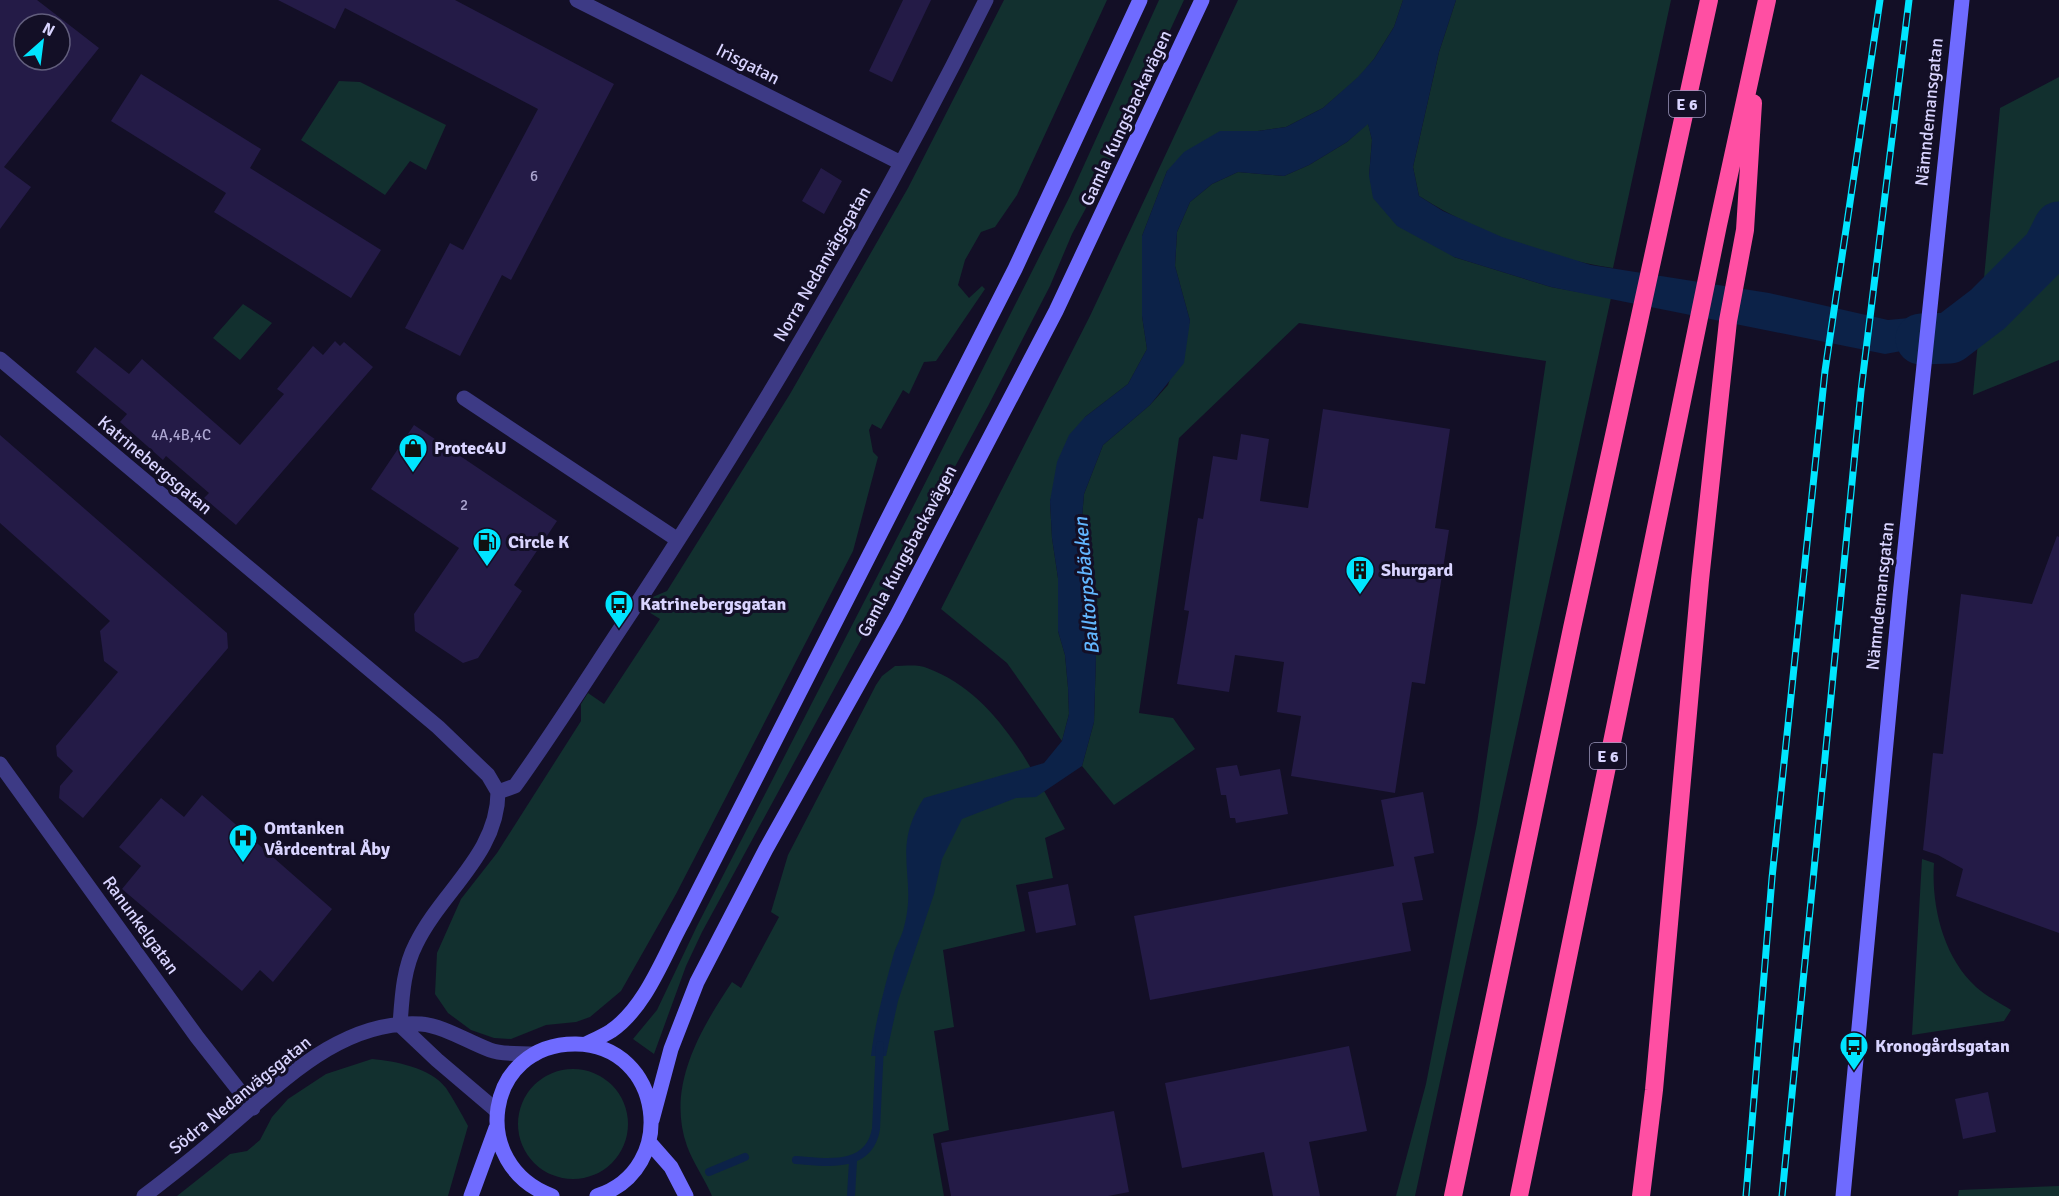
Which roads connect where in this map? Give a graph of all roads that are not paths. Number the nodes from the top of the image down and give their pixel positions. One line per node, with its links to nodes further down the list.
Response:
1 (577, 0): 9 (street, Irisgatan)
2 (986, 0): 9 (street, Norra Nedanvägsgatan)
3 (1140, 0): 16 (main road, Gamla Kungsbackavägen)
4 (1202, 0): 20 (main road, Gamla Kungsbackavägen)
5 (1709, 0): 28 (highway, E 6)
6 (1767, 0): 8 (highway, E 6)
7 (1962, 0): 31 (main road, Nämndemansgatan)
8 (1758, 40): 29 (highway, E 6); 30 (highway)
9 (901, 163): 12 (street, Norra Nedanvägsgatan)
10 (0, 359): 14 (street, Katrinebergsgatan)
11 (464, 398): 12 (street)
12 (678, 540): 14 (street, Norra Nedanvägsgatan)
13 (0, 764): 18 (street, Ranunkelgatan)
14 (498, 792): 15 (street)
15 (400, 1025): 17 (street, Södra Nedanvägsgatan); 18 (street, Södra Nedanvägsgatan); 19 (street)
16 (586, 1044): 17 (main road); 20 (main road)
17 (535, 1054): 19 (main road)
18 (253, 1108): 23 (street, Södra Nedanvägsgatan)
19 (496, 1111): 21 (main road)
20 (652, 1120): 22 (main road)
21 (496, 1128): 24 (main road); 25 (main road)
22 (649, 1142): 26 (main road); 27 (main road)
23 (144, 1196)
24 (471, 1196)
25 (552, 1196)
26 (597, 1196)
27 (686, 1196)
28 (1451, 1196)
29 (1519, 1196)
30 (1641, 1196)
31 (1843, 1196)

